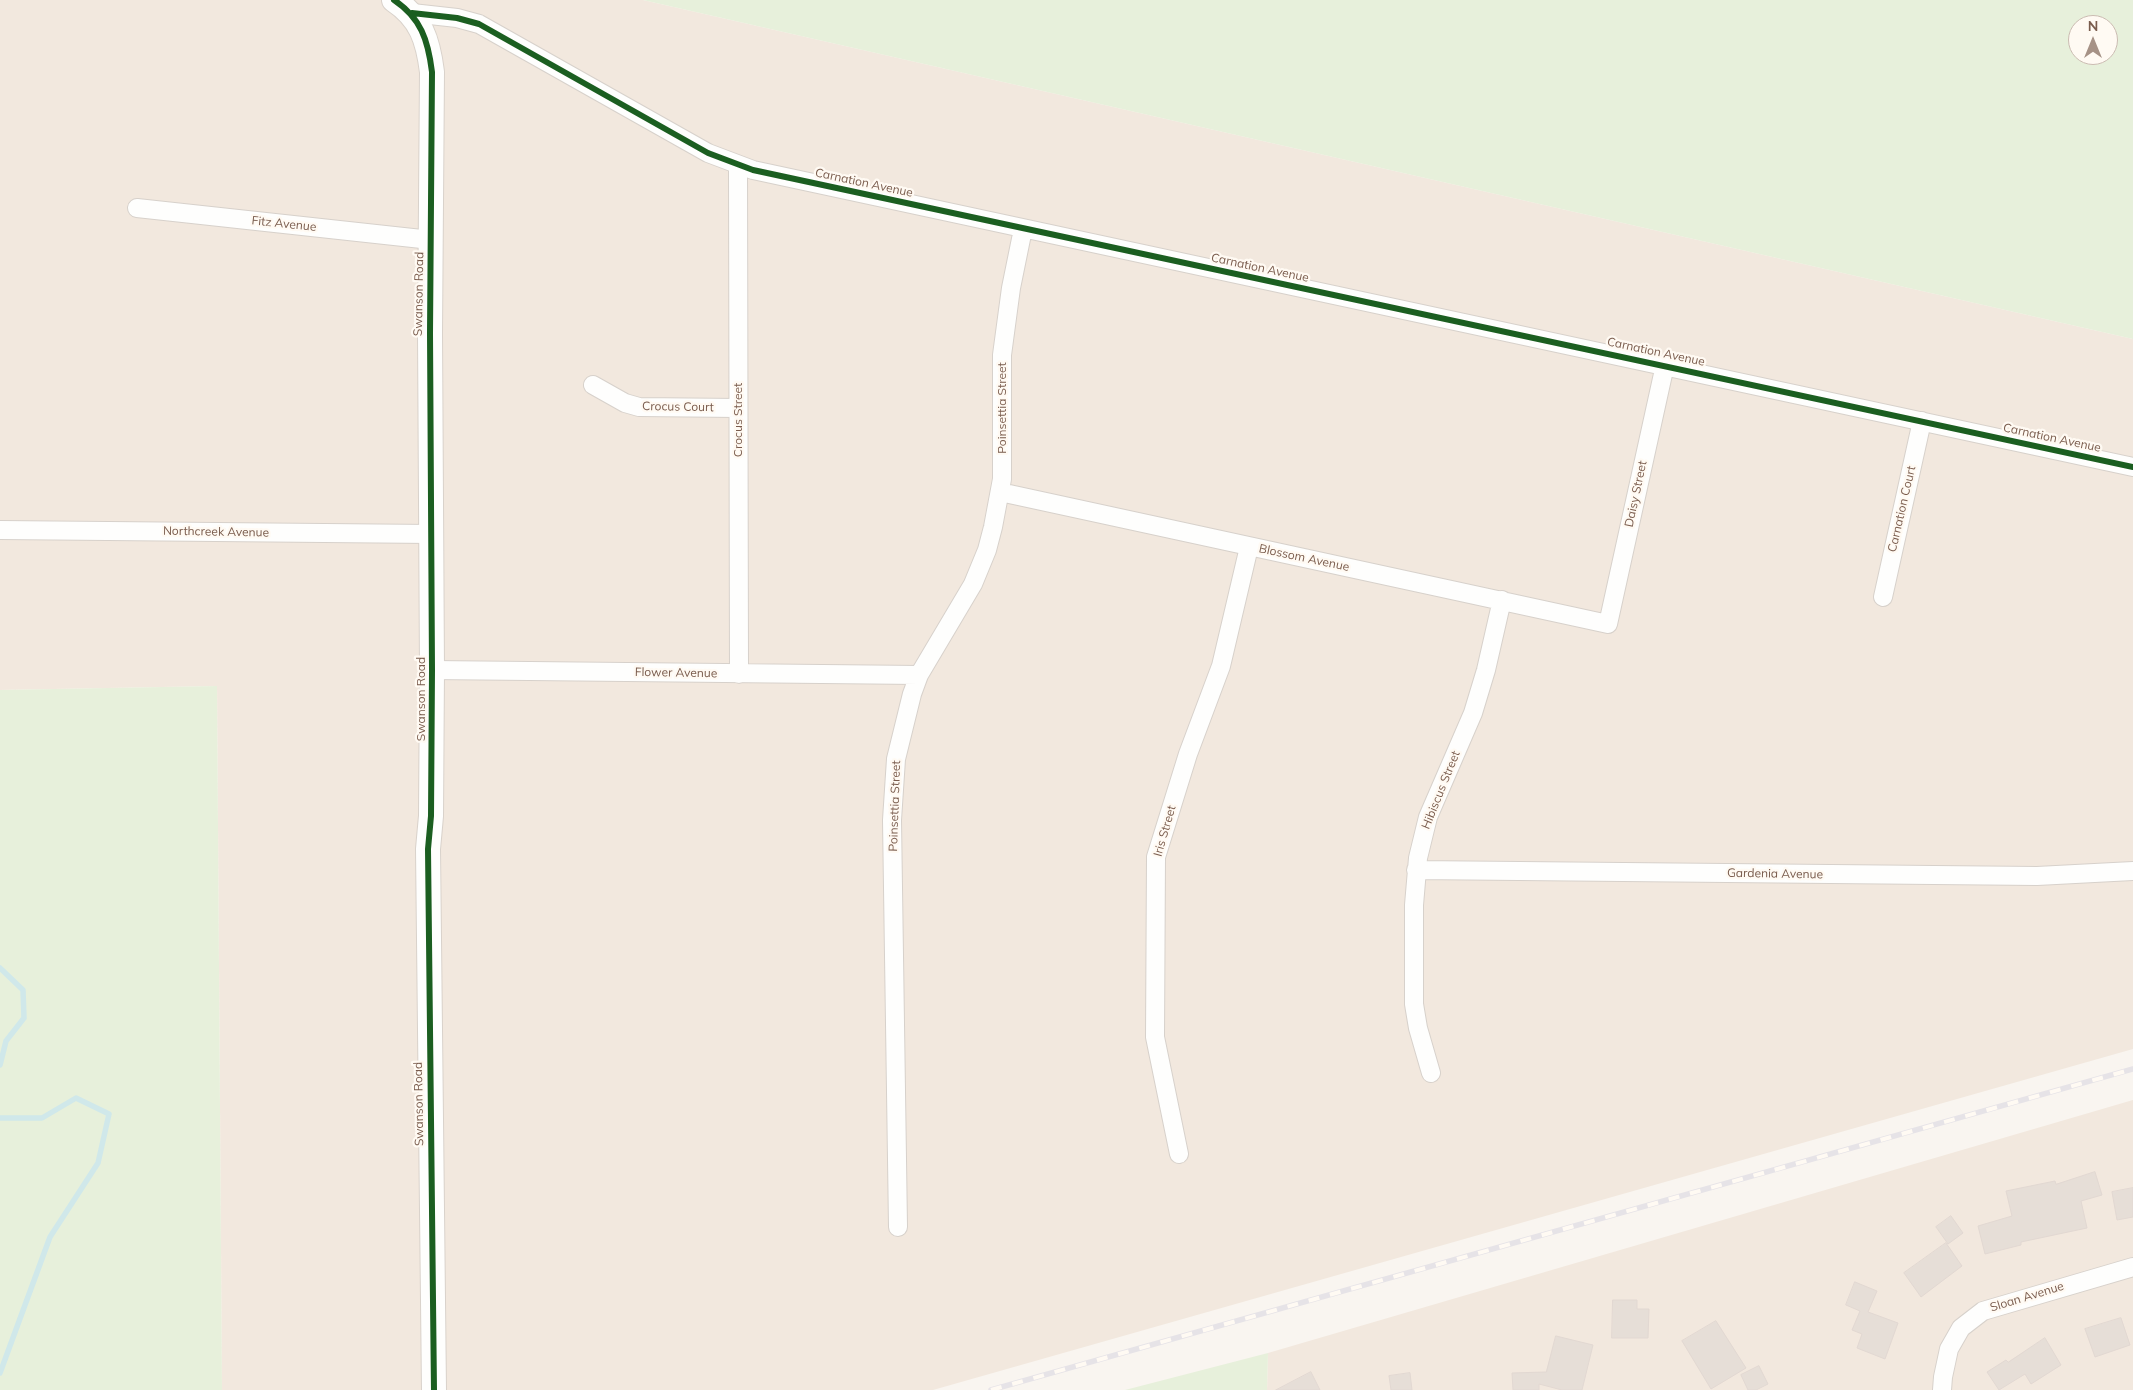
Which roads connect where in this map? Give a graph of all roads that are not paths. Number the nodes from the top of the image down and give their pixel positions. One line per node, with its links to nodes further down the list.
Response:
1 (403, 7): 2 (street, Carnation Avenue); 5 (street, Swanson Road)
2 (738, 166): 4 (street, Carnation Avenue); 8 (street, Crocus Street)
3 (137, 208): 5 (street, Fitz Avenue)
4 (1023, 229): 6 (street, Carnation Avenue); 11 (street, Poinsettia Street)
5 (432, 240): 13 (street, Swanson Road)
6 (1665, 365): 9 (street, Carnation Avenue); 17 (street, Daisy Street)
7 (593, 385): 8 (street, Crocus Court)
8 (738, 408): 19 (street, Crocus Street)
9 (1922, 422): 10 (street, Carnation Avenue); 15 (street, Carnation Court)
10 (2133, 467)
11 (1000, 492): 14 (street, Blossom Avenue); 20 (street, Poinsettia Street)
12 (0, 530): 13 (street, Northcreek Avenue)
13 (432, 534): 18 (street, Swanson Road)
14 (1249, 546): 16 (street, Blossom Avenue); 24 (street, Iris Street)
15 (1883, 597)
16 (1502, 600): 17 (street, Blossom Avenue); 21 (street, Hibiscus Street)
17 (1608, 624)
18 (432, 670): 19 (street, Flower Avenue); 27 (street, Swanson Road)
19 (739, 674): 20 (street, Flower Avenue)
20 (919, 675): 25 (street, Poinsettia Street)
21 (1416, 870): 22 (street, Gardenia Avenue); 23 (street, Hibiscus Street)
22 (2133, 871)
23 (1431, 1073)
24 (1179, 1154)
25 (898, 1228)
26 (2133, 1267): 28 (street, Sloan Avenue)
27 (434, 1390)
28 (1942, 1390)

